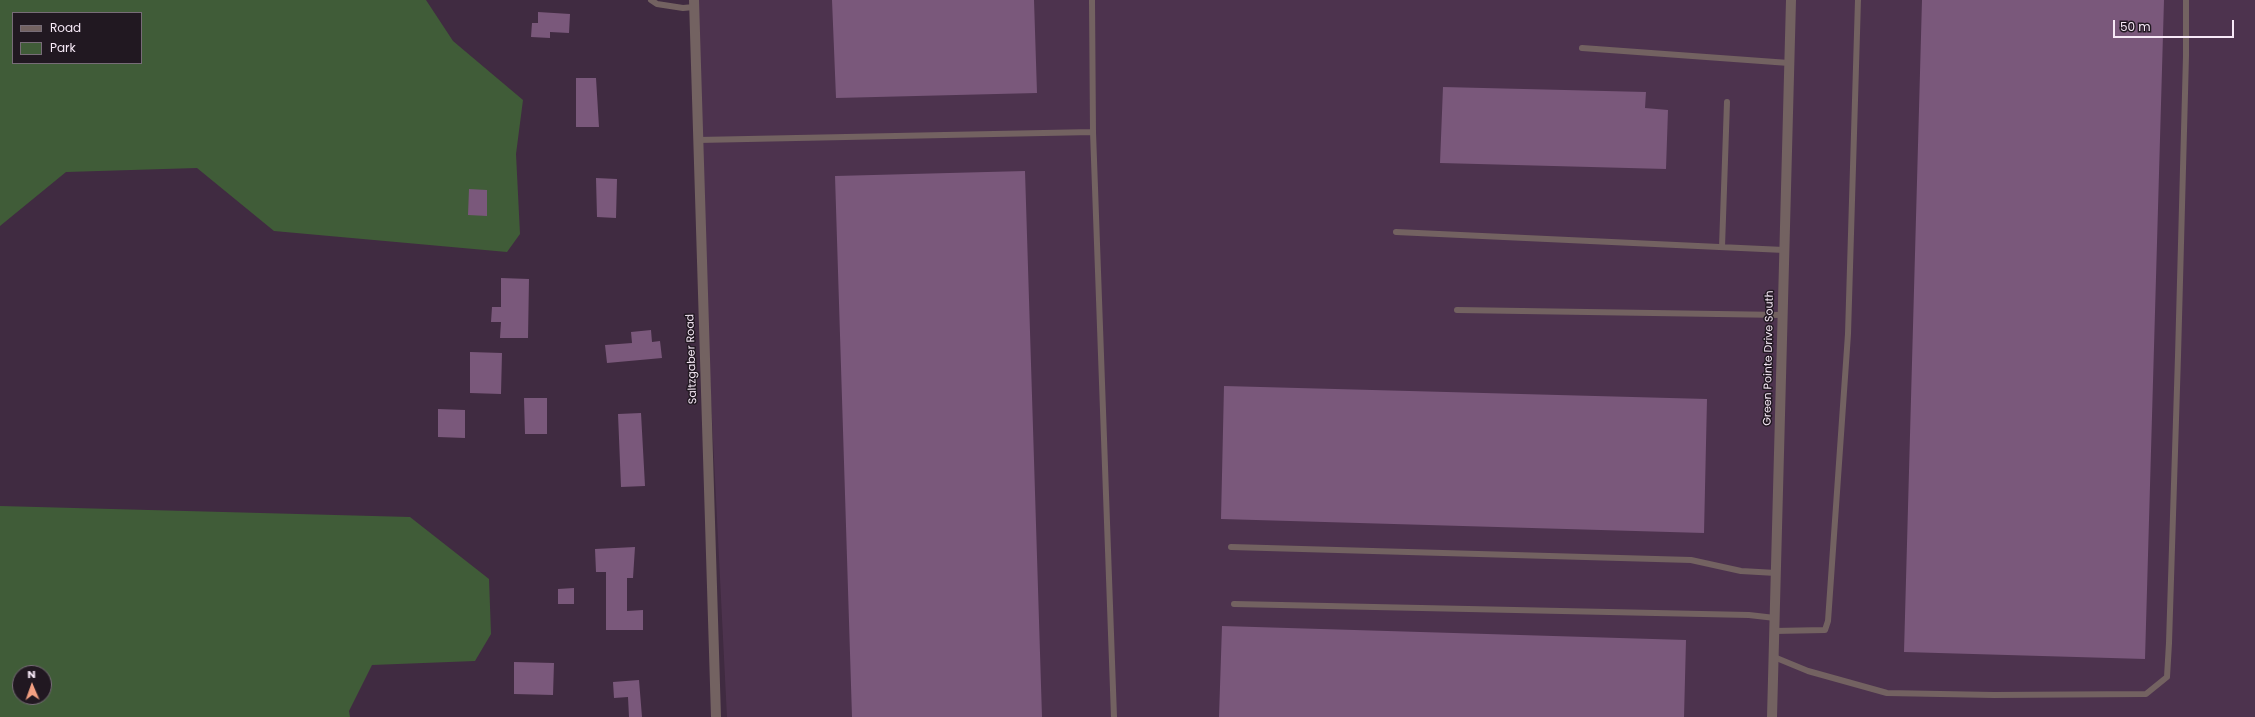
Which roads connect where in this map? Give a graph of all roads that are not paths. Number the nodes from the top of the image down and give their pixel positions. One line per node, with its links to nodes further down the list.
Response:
1 (651, 0): 6 (lane)
2 (1092, 0): 10 (lane)
3 (1791, 0): 8 (street, Green Pointe Drive South)
4 (1858, 0): 21 (lane)
5 (2186, 0): 22 (lane)
6 (694, 4): 11 (street, Saltzgaber Road)
7 (1582, 48): 8 (lane)
8 (1789, 63): 14 (street, Green Pointe Drive South)
9 (1727, 102): 13 (lane)
10 (1093, 132): 11 (lane); 24 (lane)
11 (698, 140): 23 (street, Saltzgaber Road)
12 (1396, 232): 13 (lane)
13 (1722, 247): 14 (lane)
14 (1784, 250): 16 (street, Green Pointe Drive South)
15 (1457, 310): 16 (lane)
16 (1783, 315): 18 (street, Green Pointe Drive South)
17 (1231, 546): 18 (lane)
18 (1776, 573): 20 (street, Green Pointe Drive South)
19 (1234, 604): 20 (lane)
20 (1775, 618): 21 (street, Green Pointe Drive South)
21 (1774, 631): 22 (street, Green Pointe Drive South)
22 (1774, 657): 25 (street, Green Pointe Drive South)
23 (716, 717)
24 (1114, 717)
25 (1772, 717)

